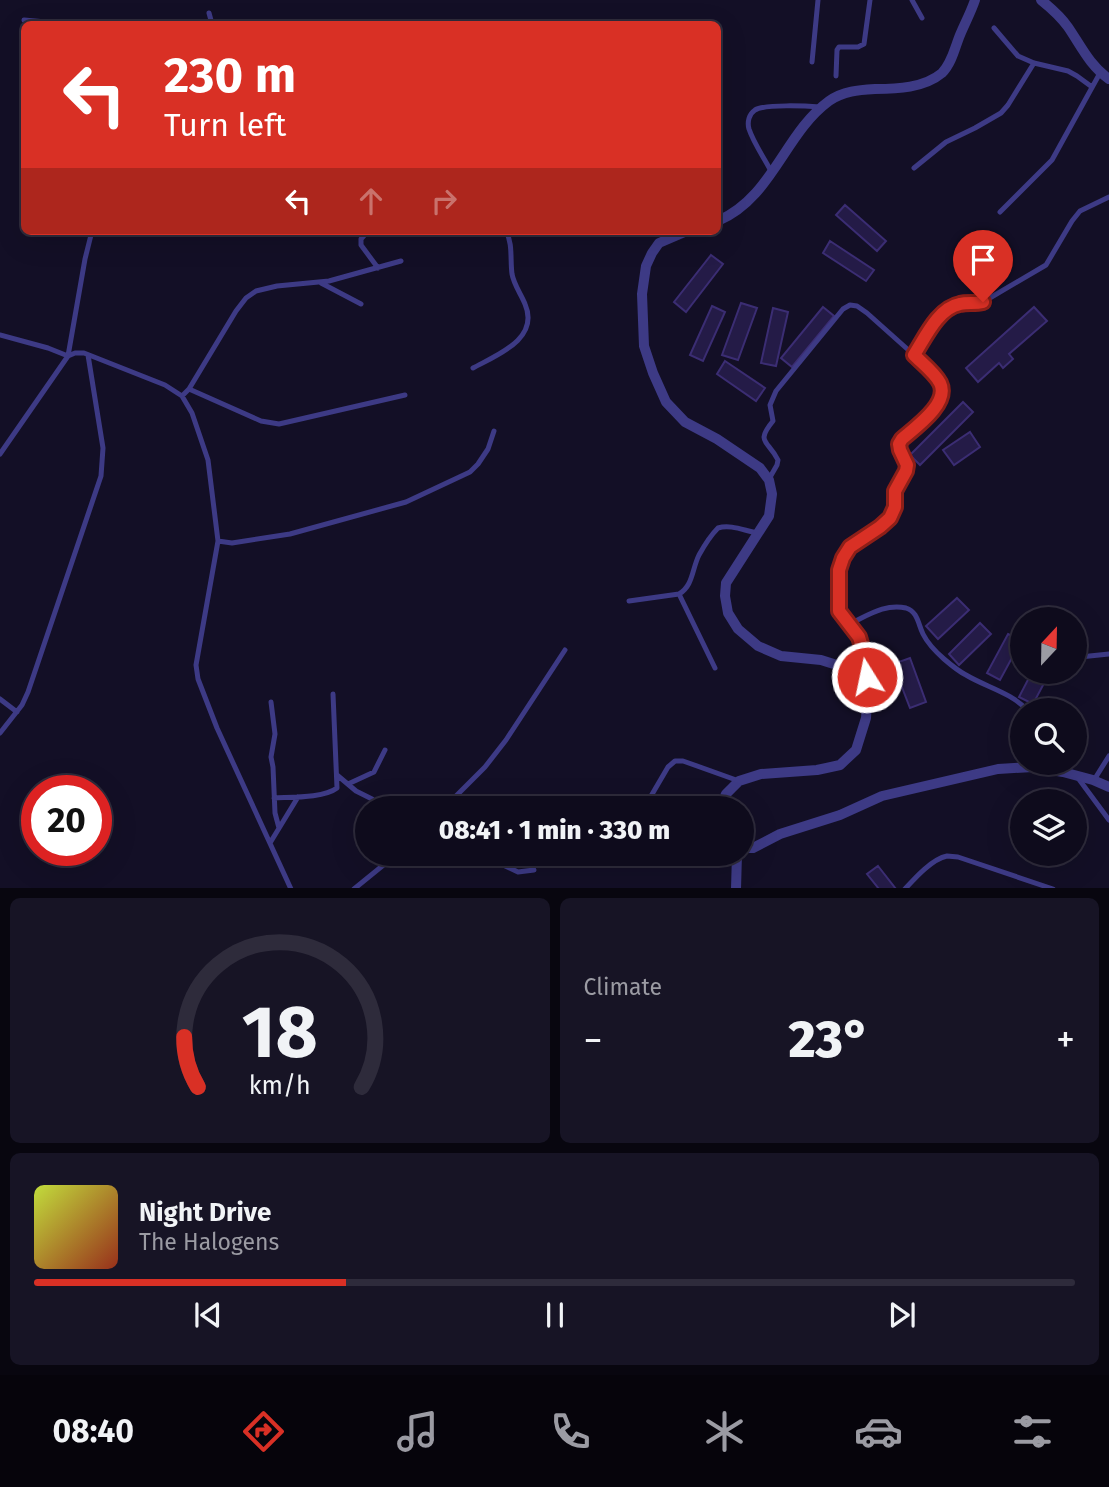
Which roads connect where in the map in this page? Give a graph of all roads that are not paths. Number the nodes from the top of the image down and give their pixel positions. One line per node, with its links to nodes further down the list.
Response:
1 (818, 0): 12 (lane)
2 (870, 0): 14 (lane)
3 (912, 0): 7 (lane)
4 (975, 0): 17 (street)
5 (1041, 0): 15 (street)
6 (209, 13): 10 (lane)
7 (922, 18)
8 (24, 20): 9 (lane)
9 (35, 21)
10 (211, 21)
11 (994, 28): 13 (lane)
12 (812, 62)
13 (1034, 64): 16 (lane); 18 (lane)
14 (836, 76)
15 (1104, 76): 16 (lane)
16 (1092, 87): 21 (lane)
17 (821, 107): 19 (street); 19 (lane)
18 (914, 168)
19 (772, 173): 22 (street)
20 (1109, 197): 33 (lane)
21 (1000, 212)
22 (721, 220)
23 (91, 235): 34 (lane)
24 (364, 235): 28 (lane)
25 (508, 235): 35 (lane)
26 (678, 235): 41 (street)
27 (401, 261): 28 (lane)
28 (378, 268): 29 (lane)
29 (321, 283): 30 (lane); 36 (lane)
30 (361, 304)
31 (0, 335): 34 (lane)
32 (88, 355): 34 (lane); 38 (lane); 56 (lane)
33 (914, 355): 41 (lane); 46 (lane)
34 (68, 356): 40 (lane)
35 (473, 368)
36 (189, 388): 37 (lane); 38 (lane)
37 (405, 395)
38 (182, 396): 43 (lane)
39 (494, 431): 43 (lane)
40 (0, 454)
41 (769, 480): 42 (street)
42 (758, 533): 44 (lane); 51 (street)
43 (219, 541): 76 (lane)
44 (679, 594): 45 (lane); 50 (lane)
45 (629, 601)
46 (849, 624): 51 (lane); 53 (lane)
47 (565, 650): 69 (lane)
48 (1109, 654): 49 (lane)
49 (1087, 656)
50 (715, 668)
51 (861, 681): 65 (street)
52 (333, 694): 61 (lane)
53 (1011, 698)
54 (0, 699): 56 (lane)
55 (271, 702): 73 (lane)
56 (17, 712): 57 (lane)
57 (0, 733)
58 (385, 750): 66 (lane)
59 (1109, 756): 64 (lane)
60 (1010, 768): 77 (street)
61 (337, 775): 66 (lane); 72 (lane)
62 (1073, 775): 63 (street)
63 (1076, 776): 64 (street); 74 (lane)
64 (1093, 780): 67 (street)
65 (739, 781): 70 (lane); 71 (street)
66 (348, 784): 68 (lane)
67 (1109, 787)
68 (366, 796)
69 (456, 796)
70 (650, 796)
71 (725, 796)
72 (298, 797): 73 (lane); 75 (lane)
73 (274, 798): 75 (lane)
74 (1109, 820)
75 (279, 828): 76 (lane)
76 (270, 843): 83 (lane)
77 (754, 847)
78 (382, 866): 84 (lane)
79 (505, 866): 81 (lane)
80 (737, 866): 85 (street)
81 (534, 870)
82 (1030, 881): 86 (lane); 87 (lane); 88 (lane)
83 (291, 888)
84 (354, 888)
85 (736, 888)
86 (905, 888)
87 (1028, 888)
88 (1053, 888)

